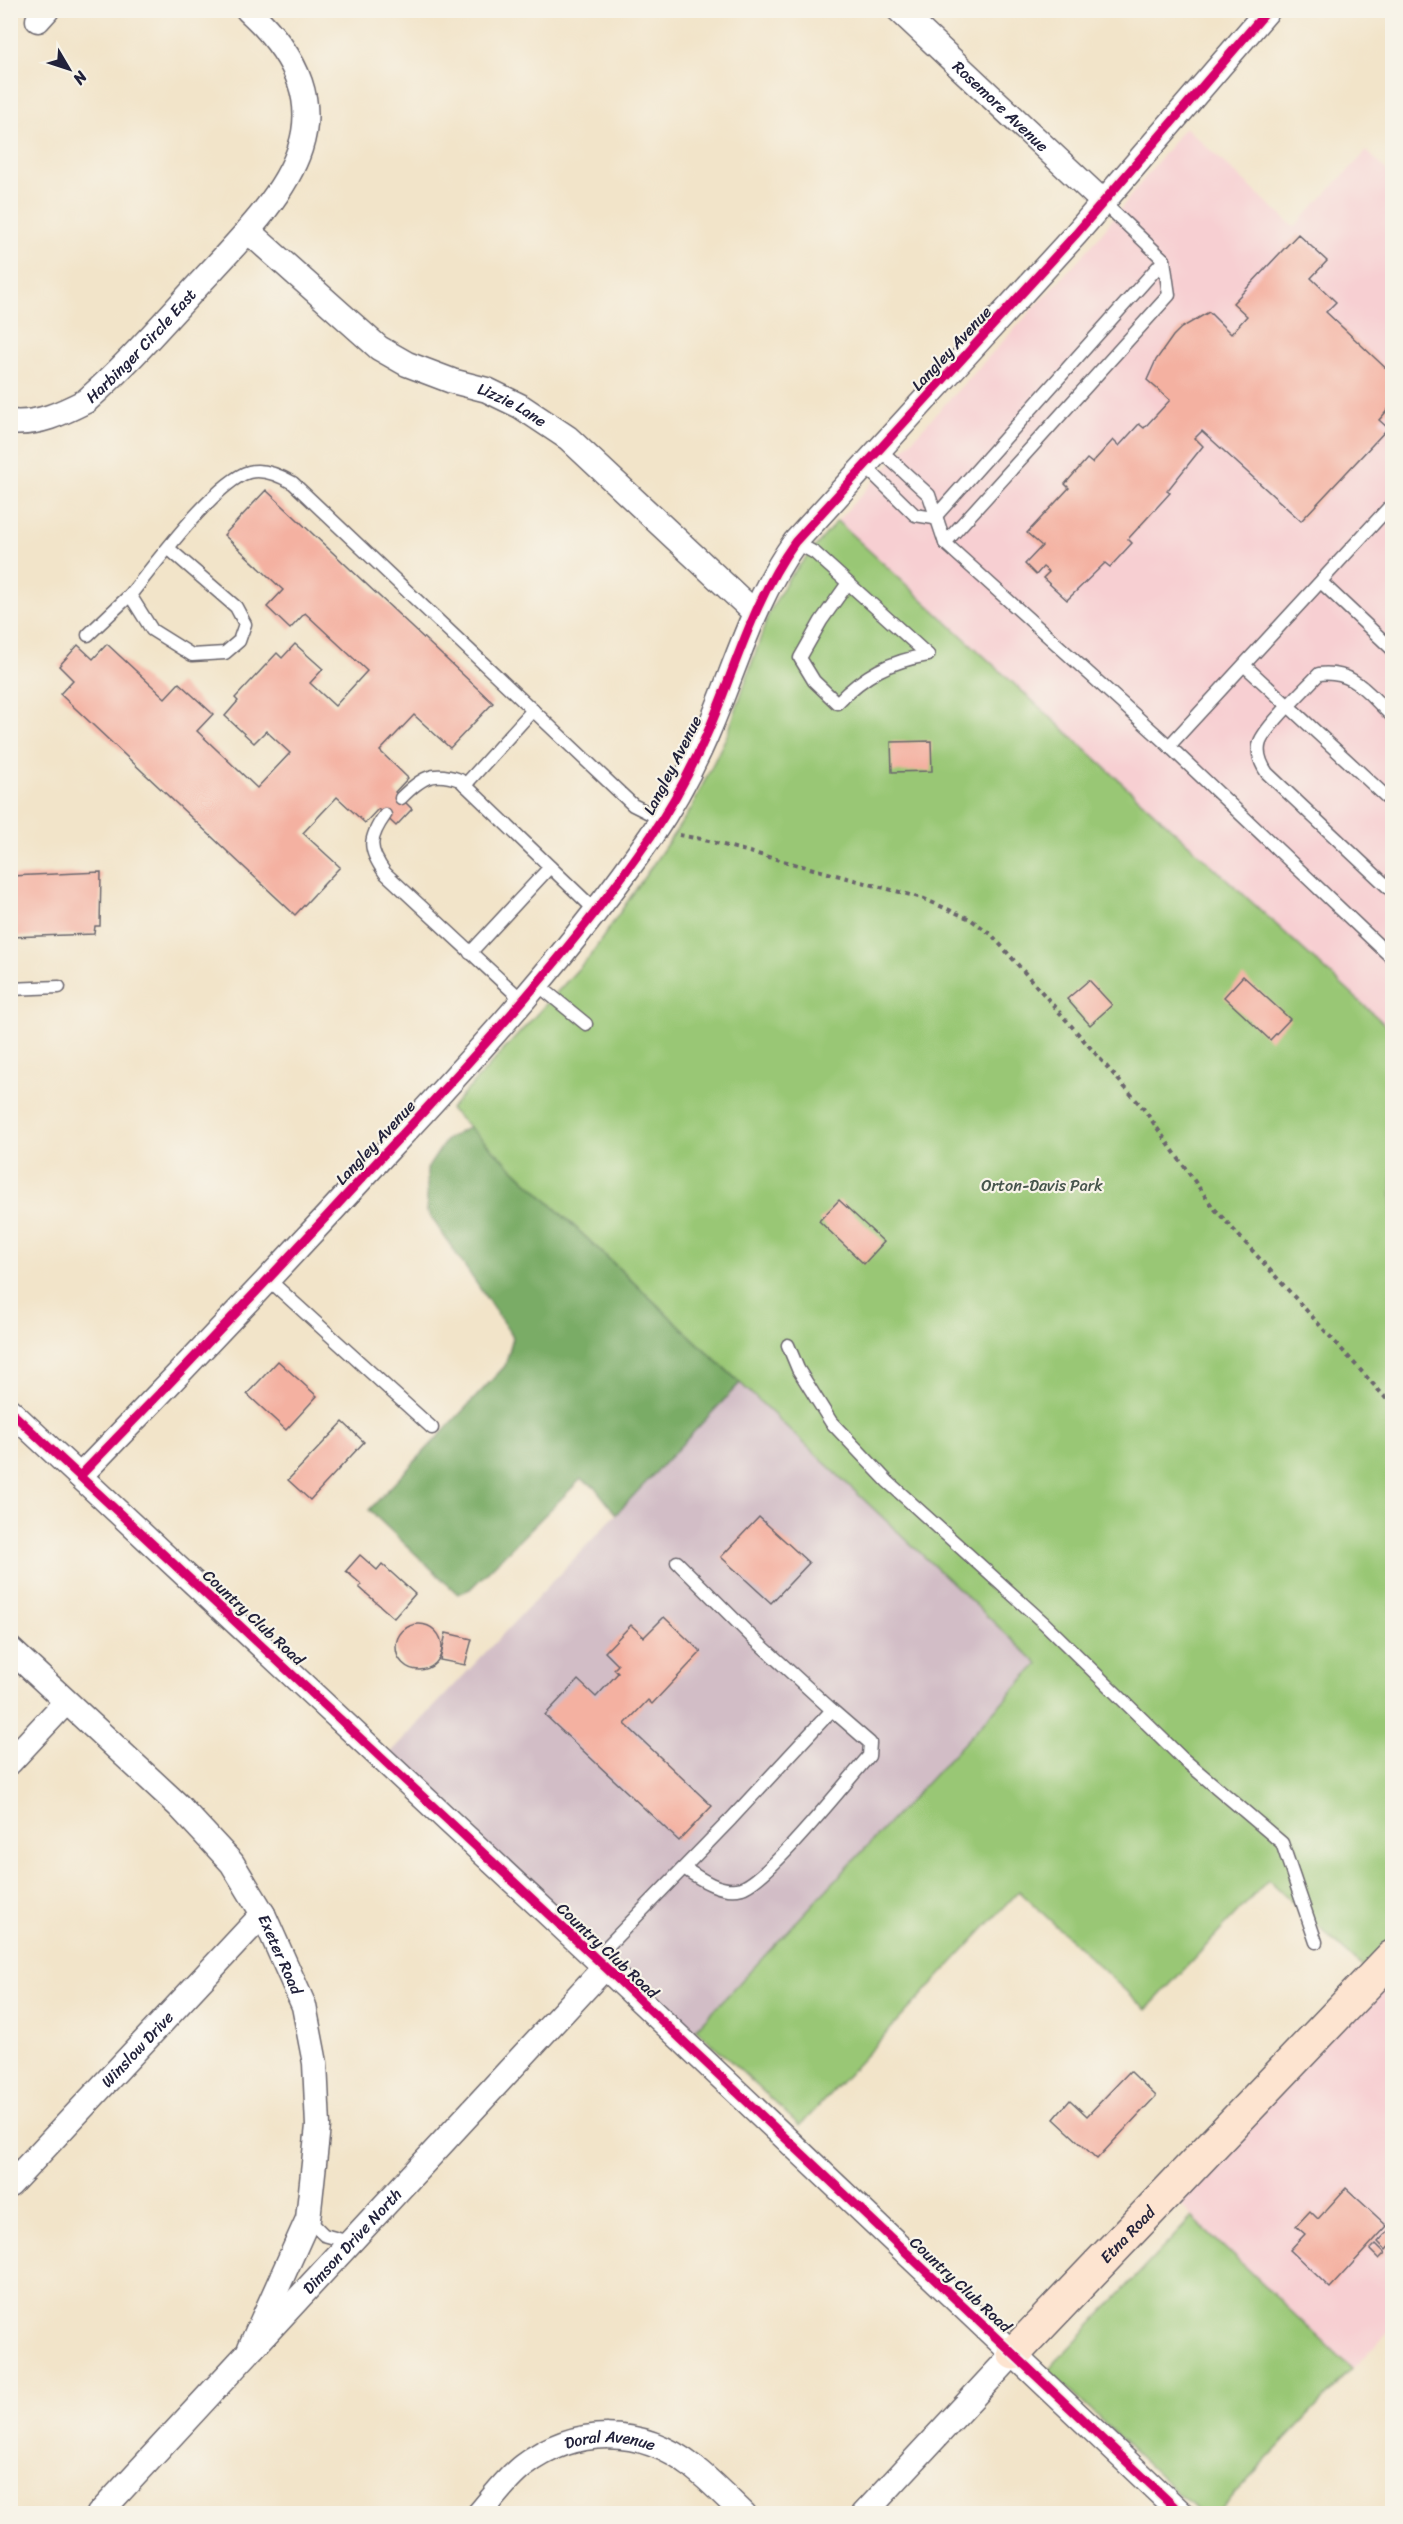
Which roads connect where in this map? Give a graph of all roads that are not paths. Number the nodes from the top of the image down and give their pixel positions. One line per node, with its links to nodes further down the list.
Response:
1 (248, 10): 5 (street, Harbinger Circle East)
2 (899, 10): 4 (street, Rosemore Avenue)
3 (1268, 10): 4 (street, Langley Avenue)
4 (1103, 202): 6 (lane); 8 (street, Langley Avenue)
5 (248, 231): 7 (street, Harbinger Circle East); 17 (street, Lizzie Lane)
6 (1164, 261): 10 (lane); 12 (lane)
7 (10, 422)
8 (871, 457): 10 (lane); 10 (lane); 11 (street, Langley Avenue)
9 (1392, 504): 14 (lane)
10 (934, 518): 12 (lane)
11 (795, 542): 15 (lane); 17 (street, Langley Avenue)
12 (945, 543): 24 (lane)
13 (168, 548): 16 (lane); 16 (lane); 22 (lane)
14 (1321, 582): 19 (lane); 20 (lane)
15 (848, 583): 15 (lane)
16 (130, 595): 18 (lane)
17 (754, 612): 29 (street, Langley Avenue)
18 (88, 635)
19 (1392, 649)
20 (1244, 665): 21 (lane); 24 (lane)
21 (1289, 706): 23 (lane); 27 (lane); 31 (lane)
22 (533, 710): 25 (lane); 29 (lane)
23 (1392, 716)
24 (1169, 746): 34 (lane)
25 (465, 785): 26 (lane); 30 (lane)
26 (401, 798)
27 (1392, 802)
28 (385, 815): 33 (lane)
29 (658, 825): 32 (street, Langley Avenue)
30 (550, 867): 32 (lane); 33 (lane)
31 (1392, 891)
32 (597, 912): 37 (street, Langley Avenue)
33 (470, 953): 37 (lane)
34 (1392, 958)
35 (59, 987): 36 (lane)
36 (10, 989)
37 (530, 992): 38 (lane); 39 (street, Langley Avenue)
38 (586, 1024)
39 (268, 1279): 42 (lane); 43 (street, Langley Avenue)
40 (788, 1345): 51 (lane)
41 (10, 1411): 43 (street, Country Club Road)
42 (432, 1428)
43 (80, 1476): 53 (street, Country Club Road)
44 (677, 1562): 47 (lane)
45 (10, 1649): 46 (street, Exeter Road)
46 (66, 1702): 48 (street); 50 (street, Exeter Road)
47 (832, 1710): 49 (lane); 49 (lane)
48 (10, 1762)
49 (684, 1868): 53 (lane)
50 (263, 1914): 54 (street, Winslow Drive); 55 (street, Exeter Road)
51 (1316, 1942)
52 (1392, 1957): 58 (street, Etna Road)
53 (600, 1963): 56 (street, Dimson Drive North); 58 (street, Country Club Road)
54 (10, 2185)
55 (308, 2219): 56 (lane); 57 (street, Exeter Road)
56 (349, 2242): 57 (street, Dimson Drive North)
57 (250, 2348): 59 (street, Dimson Drive North)
58 (1014, 2353): 62 (street, Etna Road); 63 (street, Country Club Road)
59 (99, 2514)
60 (479, 2514): 61 (street, Doral Avenue)
61 (744, 2514)
62 (864, 2514)
63 (1182, 2514)

